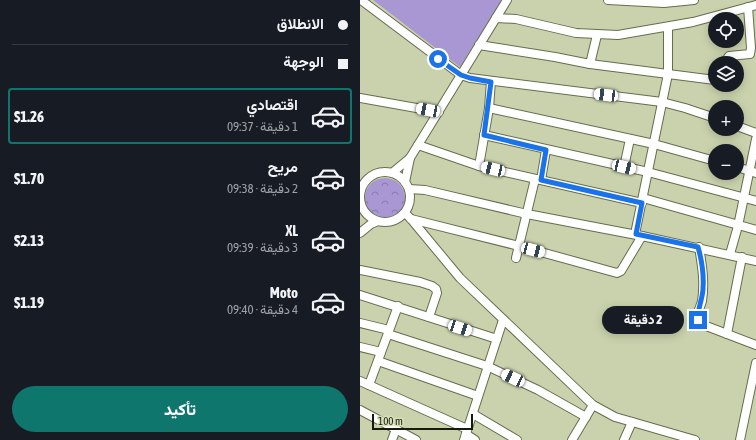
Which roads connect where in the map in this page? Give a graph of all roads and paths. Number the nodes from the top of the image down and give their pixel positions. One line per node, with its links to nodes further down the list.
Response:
1 (361, 0): 15 (street)
2 (507, 0): 6 (street)
3 (608, 0): 4 (street)
4 (692, 0)
5 (752, 6): 7 (street); 8 (street)
6 (496, 18): 9 (street); 10 (street)
7 (753, 27): 11 (street)
8 (668, 28): 9 (street); 14 (street)
9 (597, 35): 13 (street)
10 (479, 45): 13 (street); 15 (street)
11 (753, 55): 12 (street)
12 (729, 56)
13 (590, 64): 14 (street)
14 (668, 74): 16 (street); 19 (street)
15 (461, 75): 17 (street); 21 (street)
16 (708, 79)
17 (491, 82): 19 (street); 20 (street)
18 (360, 98): 21 (street)
19 (662, 102): 22 (street); 28 (street)
20 (488, 108): 25 (street); 26 (street)
21 (439, 112): 29 (street)
22 (708, 116)
23 (744, 129): 24 (street)
24 (756, 133)
25 (484, 135): 30 (street); 33 (street)
26 (630, 139): 28 (street); 34 (street)
27 (756, 139): 36 (street)
28 (654, 144): 32 (street); 35 (street)
29 (418, 145): 31 (street); 33 (street)
30 (546, 150): 34 (street); 38 (street)
31 (410, 158): 37 (street); 39 (street)
32 (708, 159)
33 (479, 166): 38 (street)
34 (624, 167): 35 (street)
35 (648, 172): 40 (street); 41 (street)
36 (753, 172): 40 (street)
37 (392, 173): 39 (street); 44 (street)
38 (538, 179): 41 (street); 45 (street)
39 (407, 186): 43 (street); 45 (street)
40 (744, 198): 42 (street); 48 (street)
41 (643, 200): 48 (street); 52 (street)
42 (756, 201)
43 (405, 213): 46 (street); 47 (street)
44 (367, 214): 47 (street); 49 (street)
45 (527, 214): 52 (street); 53 (street)
46 (411, 219): 53 (street); 63 (street)
47 (378, 221): 51 (street)
48 (738, 226): 50 (street); 55 (street)
49 (360, 229)
50 (756, 230)
51 (360, 233)
52 (639, 235): 53 (street); 54 (street)
53 (519, 246): 56 (street)
54 (698, 247): 55 (street); 66 (street)
55 (730, 254): 57 (street)
56 (516, 258)
57 (742, 258): 58 (street); 66 (street)
58 (756, 261)
59 (360, 270): 62 (street)
60 (360, 295): 61 (street)
61 (398, 306): 62 (street); 65 (street)
62 (429, 317): 67 (street)
63 (504, 320): 67 (street); 77 (street)
64 (360, 323): 65 (street)
65 (388, 332): 70 (street); 73 (street)
66 (727, 334): 68 (street)
67 (497, 339): 73 (street)
68 (756, 345)
69 (360, 346): 70 (street)
70 (381, 352): 71 (street)
71 (378, 361): 75 (street); 76 (street)
72 (756, 363): 91 (street)
73 (487, 366): 76 (street); 80 (street)
74 (360, 381): 75 (street)
75 (369, 385): 83 (street)
76 (478, 396): 79 (street)
77 (593, 405): 80 (street); 81 (street)
78 (360, 410): 82 (street)
79 (473, 414): 83 (street); 87 (street)
80 (586, 417): 88 (street)
81 (632, 422): 89 (street); 90 (street)
82 (396, 429): 84 (street); 85 (street)
83 (466, 435): 86 (street)
84 (392, 440)
85 (416, 440)
86 (475, 440)
87 (517, 440)
88 (572, 440)
89 (624, 440)
90 (695, 440)
91 (740, 440)

